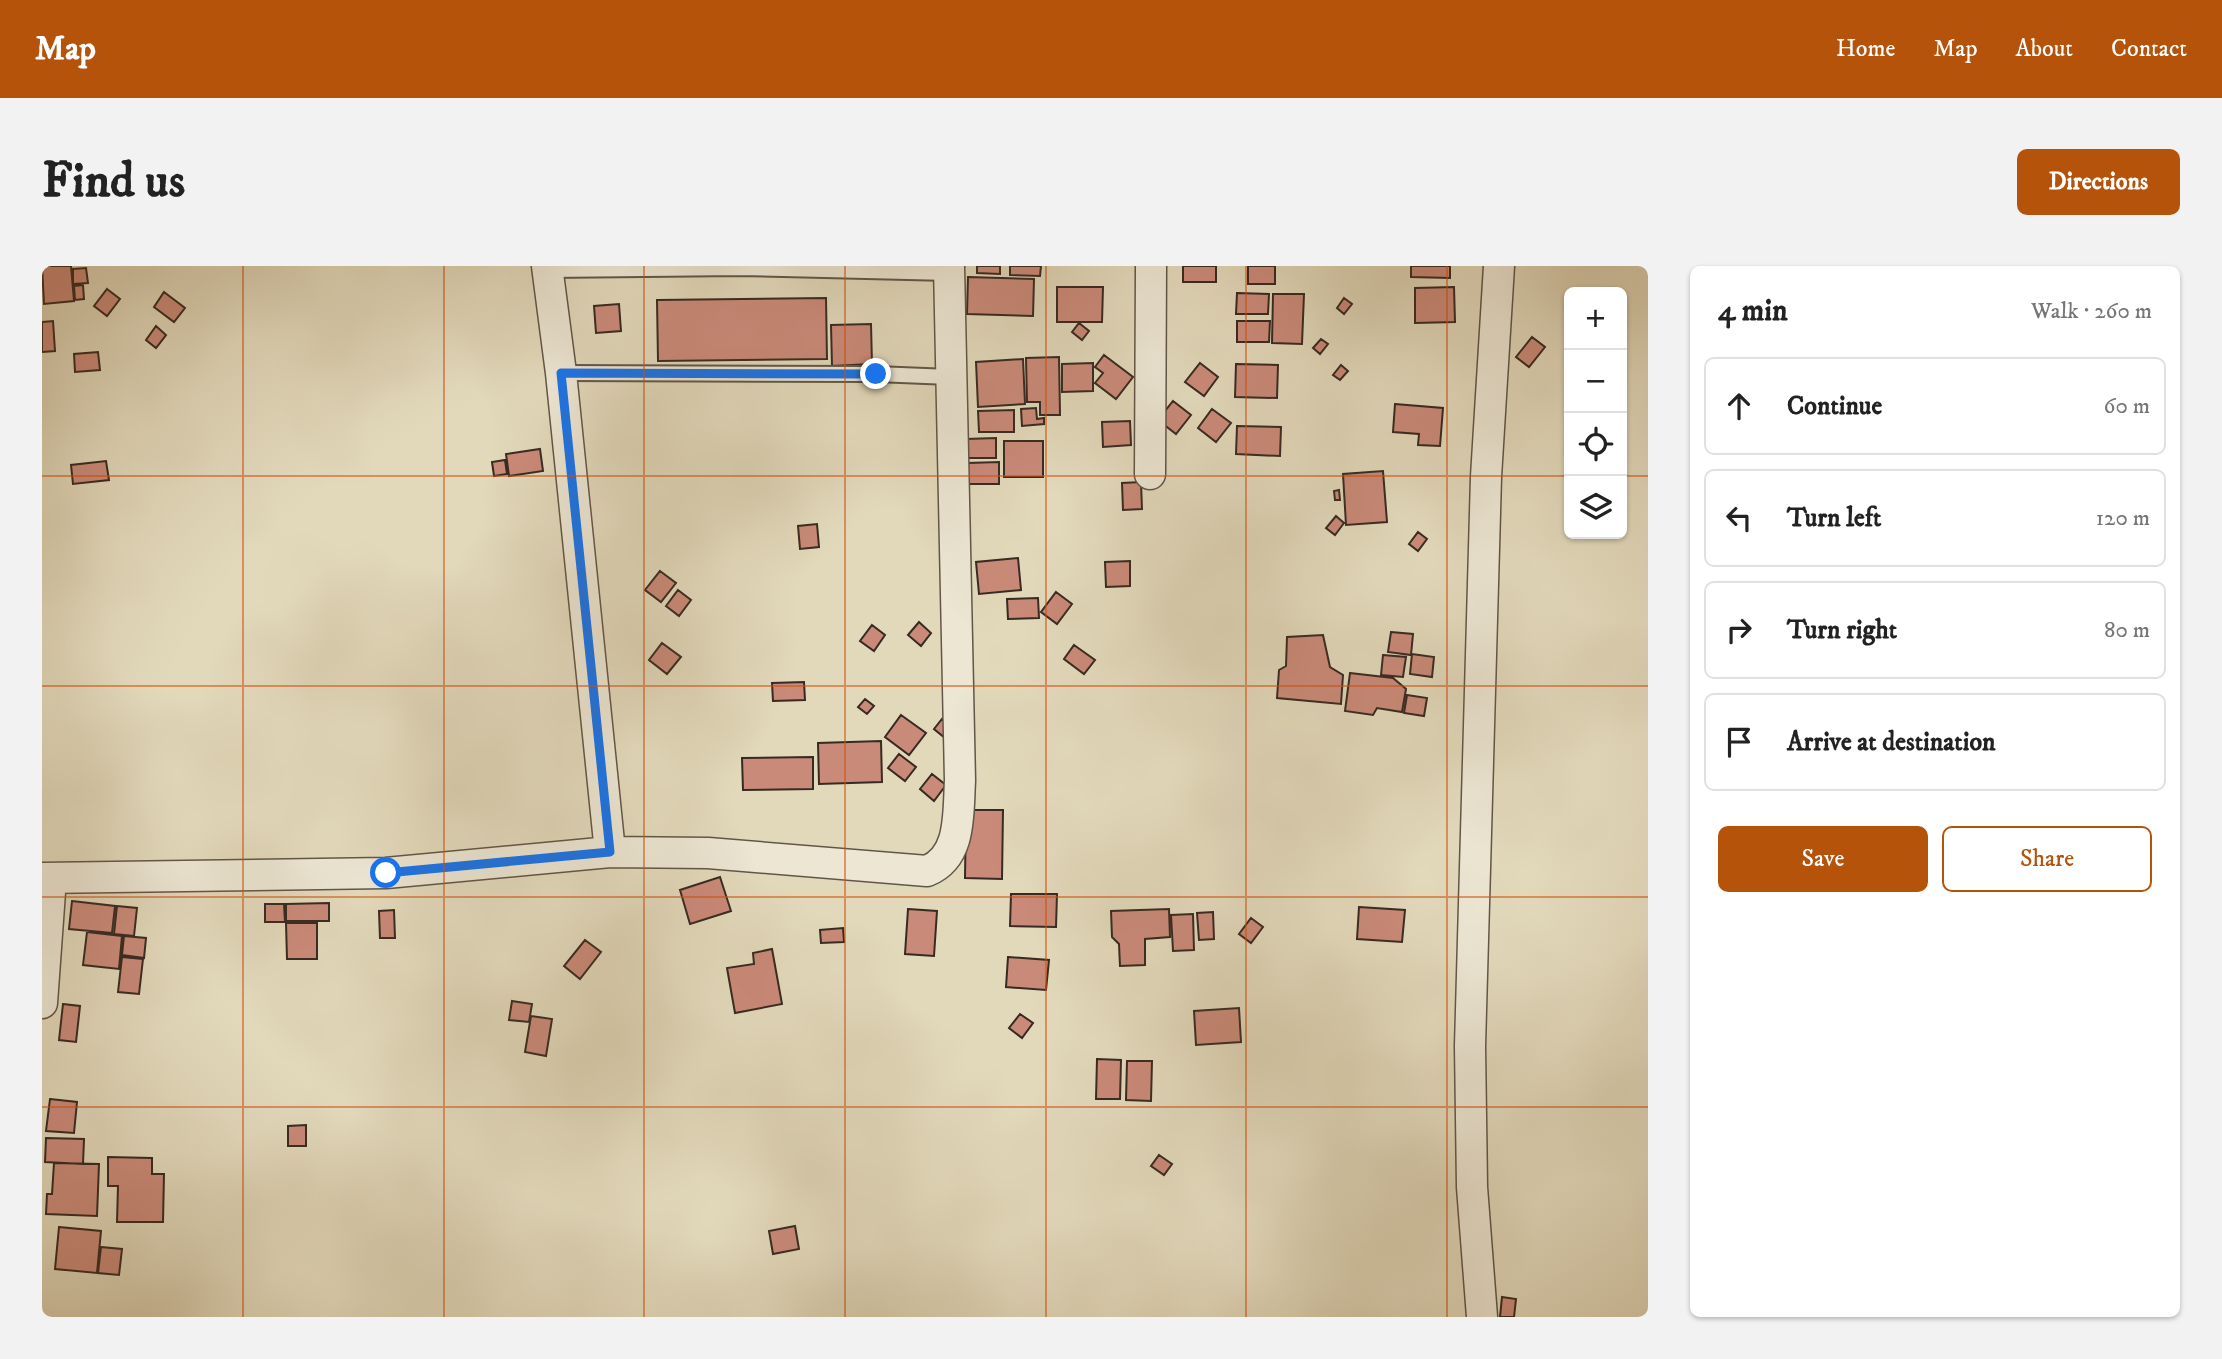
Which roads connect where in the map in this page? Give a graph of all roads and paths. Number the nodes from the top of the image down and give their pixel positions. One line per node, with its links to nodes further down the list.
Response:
1 (1151, 266): 8 (street)
2 (1499, 266): 12 (street)
3 (740, 267): 4 (lane); 5 (lane)
4 (547, 268): 6 (street)
5 (949, 270): 7 (street)
6 (561, 373): 7 (lane); 9 (street)
7 (950, 377): 9 (street)
8 (1150, 474)
9 (610, 852): 10 (street)
10 (47, 878): 11 (street)
11 (43, 986)
12 (1482, 1317)

